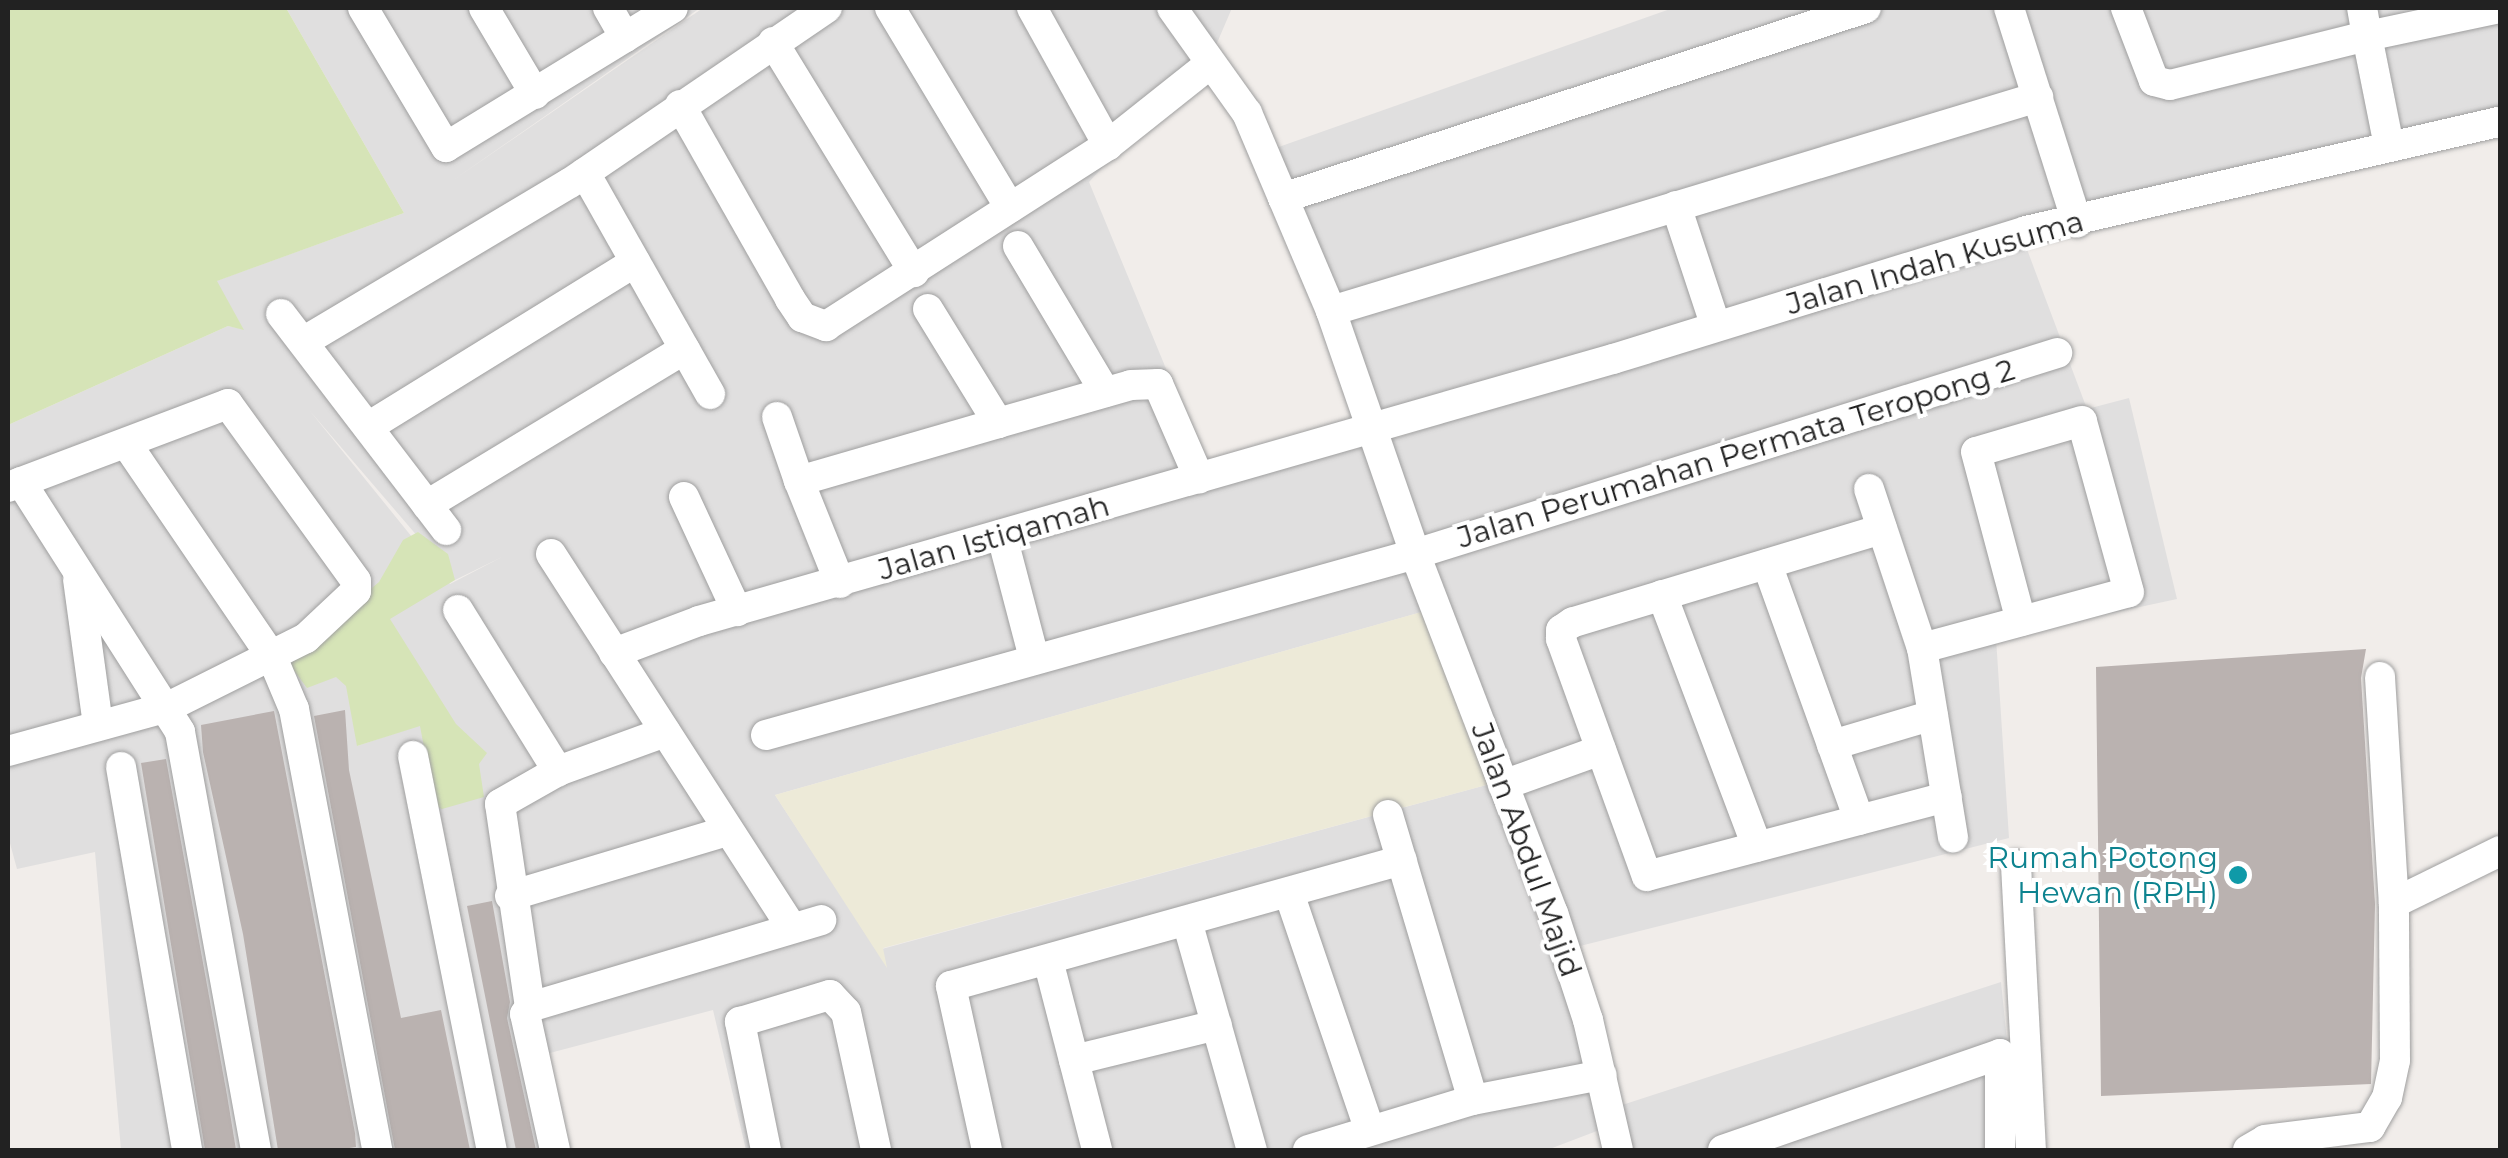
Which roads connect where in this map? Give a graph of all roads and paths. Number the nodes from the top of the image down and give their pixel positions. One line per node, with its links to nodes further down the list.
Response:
1 (363, 8): 17 (street)
2 (484, 8): 17 (street)
3 (608, 8): 14 (street)
4 (673, 8): 14 (street)
5 (827, 8): 15 (street)
6 (890, 8): 26 (street)
7 (1032, 8): 21 (street)
8 (1172, 8): 16 (street, Jalan Abdul Majid)
9 (1866, 8): 24 (street)
10 (2009, 8): 18 (street)
11 (2126, 8): 13 (street)
12 (2484, 9): 13 (street)
13 (2365, 22): 22 (street)
14 (624, 36): 17 (street)
15 (774, 42): 19 (street); 30 (street)
16 (1210, 64): 21 (street); 24 (street, Jalan Abdul Majid)
17 (534, 94)
18 (2038, 97): 25 (street); 27 (street)
19 (680, 104): 23 (street); 30 (street)
20 (2500, 122): 22 (street, Jalan Indah Kusuma)
21 (1108, 144): 26 (street)
22 (2389, 146): 27 (street, Jalan Indah Kusuma)
23 (585, 174): 29 (street); 35 (street)
24 (1283, 198): 32 (street, Jalan Abdul Majid)
25 (1676, 206): 32 (street); 34 (street)
26 (1010, 208): 30 (street)
27 (2077, 222): 34 (street, Jalan Indah Kusuma)
28 (1018, 246): 38 (street)
29 (635, 262): 36 (street); 42 (street)
30 (914, 272)
31 (928, 309): 41 (street)
32 (1331, 311): 43 (street, Jalan Abdul Majid)
33 (281, 314): 35 (street)
34 (1716, 327): 43 (street, Jalan Indah Kusuma)
35 (302, 342): 42 (street)
36 (685, 349): 39 (street); 50 (street)
37 (2057, 353): 55 (street, Jalan Perumahan Permata Teropong 2)
38 (1105, 392): 41 (street); 45 (street)
39 (710, 394)
40 (777, 417): 46 (street)
41 (998, 422): 46 (street)
42 (368, 428): 50 (street)
43 (1375, 428): 45 (street, Jalan Istiqamah); 55 (street, Jalan Abdul Majid)
44 (126, 443): 47 (street); 65 (street); 65 (street)
45 (1199, 478): 53 (street, Jalan Istiqamah)
46 (798, 481): 58 (street)
47 (14, 485): 57 (street)
48 (1869, 489): 51 (street)
49 (684, 497): 61 (street)
50 (426, 505): 52 (street)
51 (1882, 529): 56 (street); 63 (street)
52 (446, 530)
53 (1002, 536): 58 (street, Jalan Istiqamah); 66 (street)
54 (551, 554): 64 (street)
55 (1415, 554): 66 (street, Jalan Perumahan Permata Teropong 2); 79 (street, Jalan Abdul Majid)
56 (1767, 564): 59 (street); 74 (street)
57 (77, 570): 68 (street); 70 (street)
58 (840, 583): 61 (street, Jalan Istiqamah)
59 (1662, 595): 75 (street); 85 (street)
60 (458, 610): 78 (street)
61 (737, 611): 64 (street, Jalan Istiqamah)
62 (2021, 621): 62 (street); 63 (street)
63 (1922, 648): 69 (street)
64 (614, 652): 71 (street)
65 (272, 656): 68 (street); 102 (street)
66 (1034, 658): 72 (street, Jalan Perumahan Permata Teropong 2)
67 (2380, 677): 91 (street)
68 (168, 707): 70 (street); 101 (street)
69 (1933, 716): 74 (street); 80 (street)
70 (98, 725): 73 (street)
71 (665, 732): 78 (street); 83 (street)
72 (766, 735)
73 (9, 744)
74 (1832, 746): 82 (street)
75 (1601, 750): 79 (street); 85 (street)
76 (413, 756): 103 (street)
77 (121, 767): 100 (street)
78 (558, 771): 90 (street)
79 (1503, 786): 97 (street, Jalan Abdul Majid)
80 (1946, 797): 82 (street); 84 (street)
81 (1388, 815): 87 (street)
82 (1859, 820): 85 (street)
83 (726, 831): 90 (street); 94 (street)
84 (1953, 837)
85 (1757, 847)
86 (2500, 852): 91 (street)
87 (1402, 860): 89 (street); 98 (street)
88 (2016, 865): 114 (street)
89 (1289, 892): 92 (street); 99 (street)
90 (510, 896): 94 (street)
91 (2394, 903): 115 (street)
92 (1187, 922): 93 (street); 95 (street)
93 (1048, 960): 96 (street); 107 (street)
94 (530, 1007): 104 (street)
95 (1217, 1025): 96 (street); 109 (street)
96 (1074, 1060): 108 (street)
97 (1602, 1076): 98 (street); 111 (street, Jalan Abdul Majid)
98 (1473, 1100): 99 (street)
99 (1370, 1132): 110 (street)
100 (187, 1150)
101 (256, 1150)
102 (376, 1150)
103 (492, 1150)
104 (556, 1150)
105 (766, 1150): 106 (street)
106 (876, 1150)
107 (988, 1150)
108 (1096, 1150)
109 (1252, 1150)
110 (1308, 1150)
111 (1618, 1150)
112 (1723, 1150): 113 (street)
113 (2000, 1150)
114 (2031, 1150)
115 (2248, 1150)

